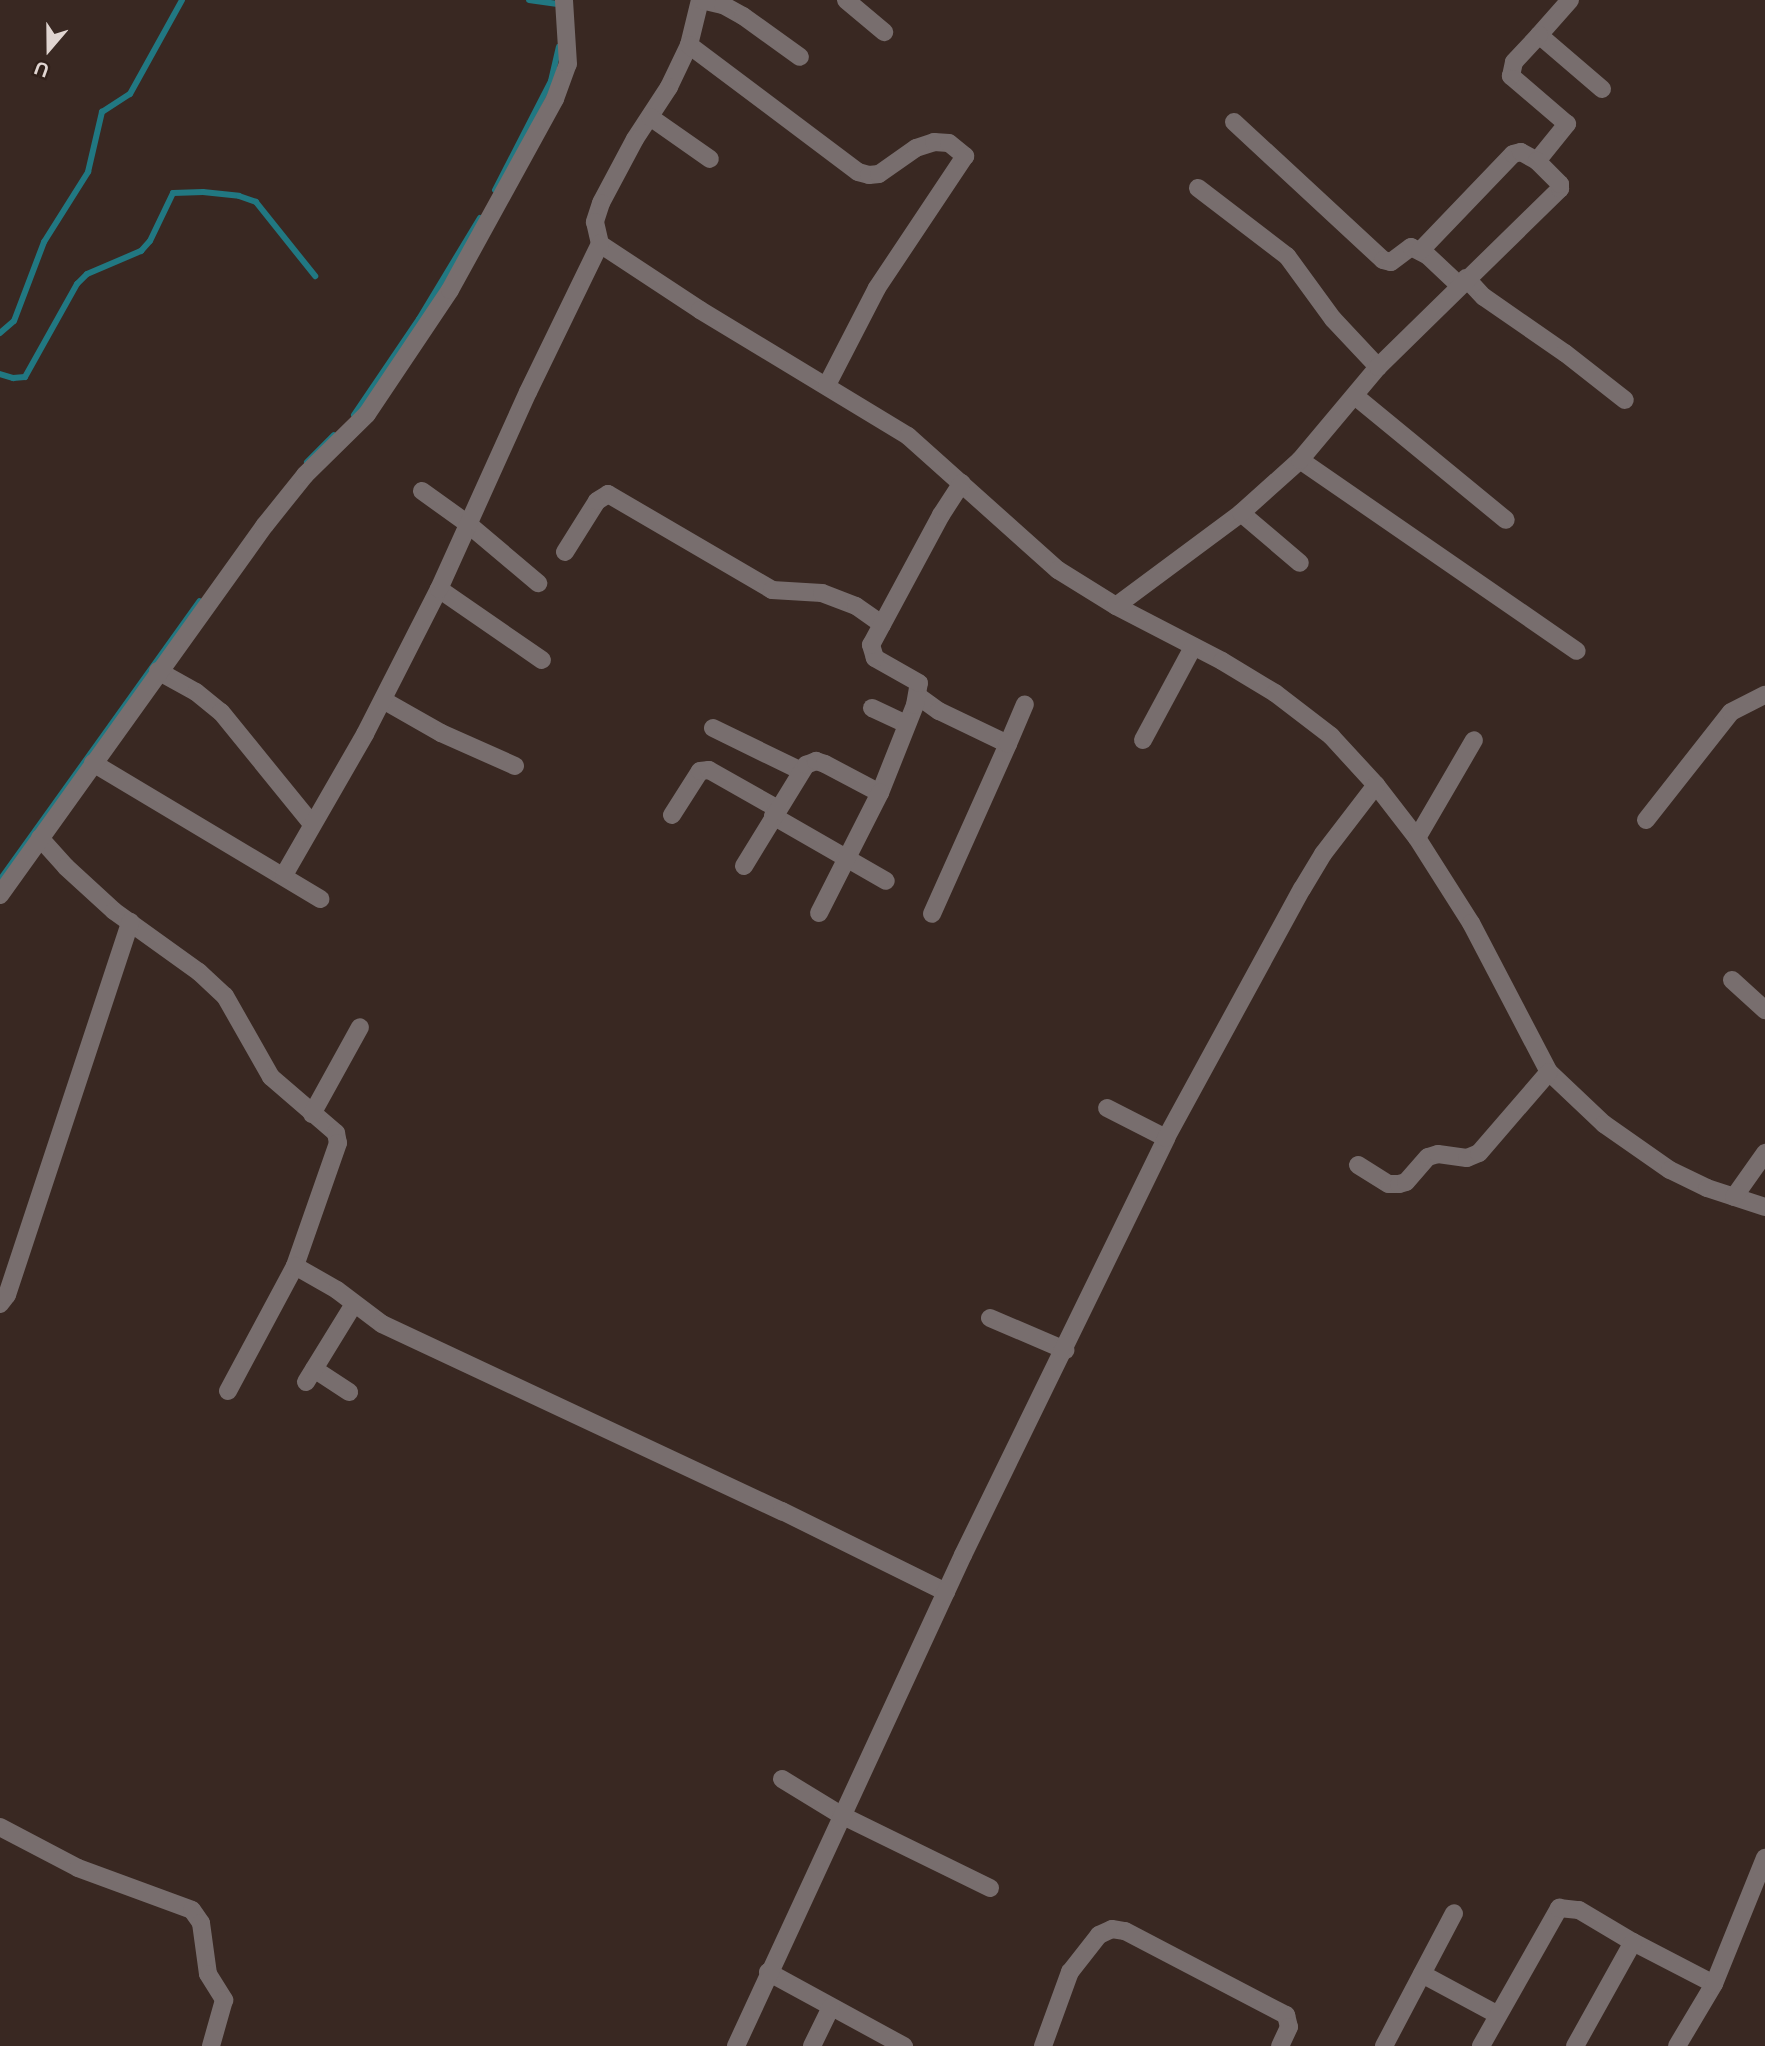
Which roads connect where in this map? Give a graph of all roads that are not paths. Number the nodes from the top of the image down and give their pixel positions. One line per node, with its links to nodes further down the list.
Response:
1 (564, 0): 37 (street)
2 (701, 0): 7 (street); 8 (street)
3 (845, 0): 5 (street)
4 (1570, 0): 6 (street)
5 (884, 32)
6 (1539, 35): 9 (street); 13 (street)
7 (689, 45): 10 (street); 19 (street)
8 (800, 57)
9 (1602, 89)
10 (650, 117): 12 (street); 15 (street)
11 (1234, 122): 16 (street)
12 (710, 159)
13 (1537, 161): 16 (street); 17 (street)
14 (1198, 188): 18 (street)
15 (600, 244): 19 (street); 27 (street)
16 (1420, 251): 17 (street)
17 (1462, 282): 18 (street); 21 (street)
18 (1378, 366): 20 (street)
19 (827, 385): 23 (street)
20 (1355, 396): 22 (street); 26 (street)
21 (1625, 400)
22 (1300, 460): 25 (street); 35 (street)
23 (962, 483): 32 (street); 33 (street)
24 (422, 491): 27 (street)
25 (1241, 513): 29 (street); 32 (street)
26 (1506, 520)
27 (468, 524): 30 (street); 31 (street)
28 (565, 552): 33 (street)
29 (1300, 563)
30 (538, 583)
31 (439, 589): 36 (street); 40 (street)
32 (1116, 607): 34 (street)
33 (882, 624): 39 (street)
34 (1193, 647): 45 (street); 51 (street)
35 (1577, 650)
36 (542, 660)
37 (158, 671): 48 (street); 56 (street)
38 (1765, 695): 55 (street)
39 (918, 696): 43 (street); 47 (street)
40 (383, 700): 49 (street); 56 (street)
41 (1025, 704): 47 (street)
42 (872, 709): 43 (street)
43 (908, 724): 52 (street)
44 (713, 728): 50 (street)
45 (1143, 740)
46 (1474, 740): 58 (street)
47 (1008, 744): 66 (street)
48 (93, 764): 57 (street); 61 (street)
49 (515, 766)
50 (801, 771): 52 (street); 53 (street)
51 (1376, 785): 58 (street); 74 (street)
52 (880, 793): 59 (street)
53 (776, 813): 54 (street); 59 (street); 60 (street)
54 (672, 816)
55 (1646, 820)
56 (312, 824): 61 (street)
57 (40, 838): 63 (street); 67 (street)
58 (1417, 838): 71 (street)
59 (849, 857): 62 (street); 65 (street)
60 (744, 866)
61 (284, 875): 64 (street)
62 (886, 881)
63 (0, 895)
64 (320, 899)
65 (819, 913)
66 (932, 914)
67 (130, 922): 73 (street); 80 (street)
68 (1732, 980): 69 (street)
69 (1765, 1010)
70 (360, 1027): 73 (street)
71 (1549, 1072): 76 (street); 77 (street)
72 (1107, 1108): 74 (street)
73 (312, 1114): 79 (street)
74 (1166, 1138): 83 (street)
75 (1765, 1153): 77 (street)
76 (1358, 1165)
77 (1734, 1197): 78 (street)
78 (1765, 1207)
79 (295, 1266): 81 (street); 84 (street)
80 (0, 1304)
81 (354, 1304): 85 (street); 86 (street)
82 (990, 1318): 83 (street)
83 (1065, 1350): 86 (street)
84 (228, 1391)
85 (349, 1392)
86 (946, 1592): 88 (street)
87 (782, 1779): 88 (street)
88 (841, 1815): 91 (street); 94 (street)
89 (0, 1827): 100 (street)
90 (1765, 1858): 96 (street)
91 (990, 1888)
92 (1454, 1913): 95 (street)
93 (1633, 1942): 96 (street); 98 (street); 107 (street)
94 (768, 1972): 97 (street); 101 (street)
95 (1422, 1974): 98 (street); 105 (street)
96 (1714, 1984): 108 (street)
97 (831, 2007): 99 (street); 102 (street)
98 (1498, 2015): 106 (street)
99 (896, 2044)
100 (211, 2046)
101 (736, 2046)
102 (812, 2046)
103 (1043, 2046): 104 (street)
104 (1280, 2046)
105 (1384, 2046)
106 (1481, 2046)
107 (1575, 2046)
108 (1677, 2046)

